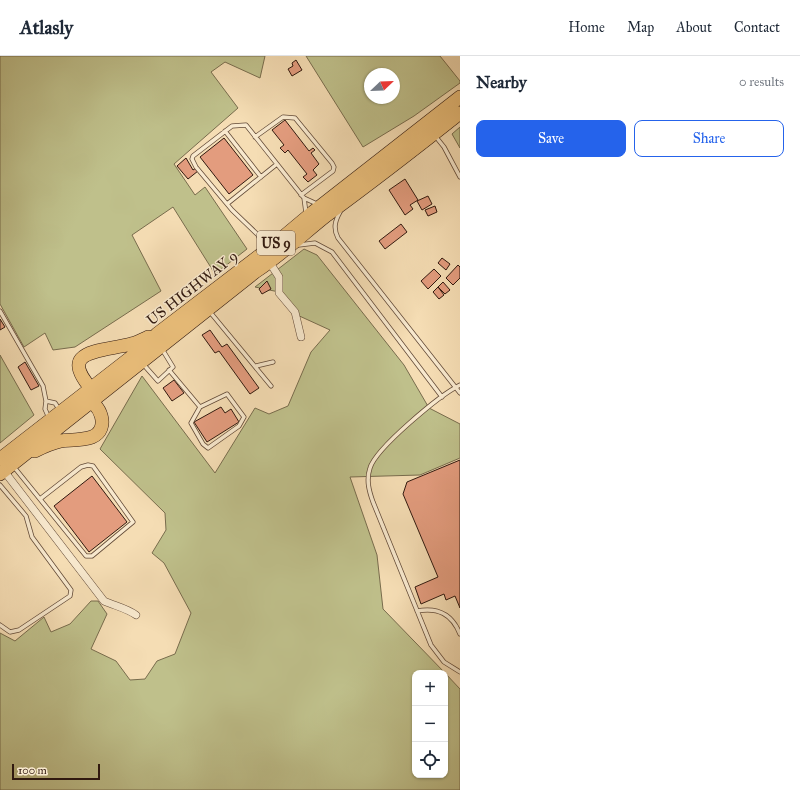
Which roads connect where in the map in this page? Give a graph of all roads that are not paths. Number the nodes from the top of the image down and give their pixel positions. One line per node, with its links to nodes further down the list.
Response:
1 (460, 96): 12 (highway, US HIGHWAY 9 / US 9)
2 (460, 113): 4 (highway, US HIGHWAY 9 / US 9)
3 (225, 131): 5 (lane); 7 (lane); 10 (lane)
4 (434, 134): 8 (lane); 11 (highway, US HIGHWAY 9 / US 9)
5 (256, 138): 6 (lane); 9 (lane)
6 (277, 164): 7 (lane); 9 (lane)
7 (261, 177): 10 (lane)
8 (460, 177)
9 (303, 197): 12 (lane); 13 (lane)
10 (227, 204): 15 (lane)
11 (344, 204): 14 (highway, US HIGHWAY 9 / US 9); 25 (lane)
12 (322, 205): 13 (highway, US HIGHWAY 9 / US 9)
13 (306, 218): 15 (highway, US HIGHWAY 9 / US 9)
14 (285, 251): 15 (highway, US HIGHWAY 9 / US 9); 28 (lane)
15 (267, 257): 16 (highway, US HIGHWAY 9 / US 9); 18 (street); 19 (highway, US HIGHWAY 9 / US 9)
16 (208, 309): 19 (highway, US HIGHWAY 9 / US 9); 22 (lane)
17 (0, 311): 29 (lane)
18 (301, 337)
19 (159, 341): 20 (highway, US HIGHWAY 9 / US 9); 23 (lane); 27 (highway, US HIGHWAY 9 / US 9); 27 (highway)
20 (142, 362): 23 (lane); 27 (highway, US HIGHWAY 9 / US 9)
21 (273, 362): 22 (lane)
22 (256, 366): 24 (lane)
23 (169, 370): 30 (lane)
24 (271, 386)
25 (458, 386): 26 (lane); 28 (lane)
26 (460, 394)
27 (93, 395): 31 (highway, US HIGHWAY 9 / US 9); 32 (highway, US HIGHWAY 9 / US 9); 32 (highway)
28 (442, 397): 35 (lane)
29 (46, 402): 31 (lane); 31 (lane)
30 (200, 406): 30 (lane)
31 (56, 416): 32 (highway, US HIGHWAY 9 / US 9)
32 (8, 465): 34 (lane); 36 (street)
33 (0, 485): 37 (lane)
34 (40, 499): 34 (lane)
35 (417, 611): 38 (lane); 39 (lane)
36 (136, 615)
37 (0, 625)
38 (460, 634)
39 (460, 672)

